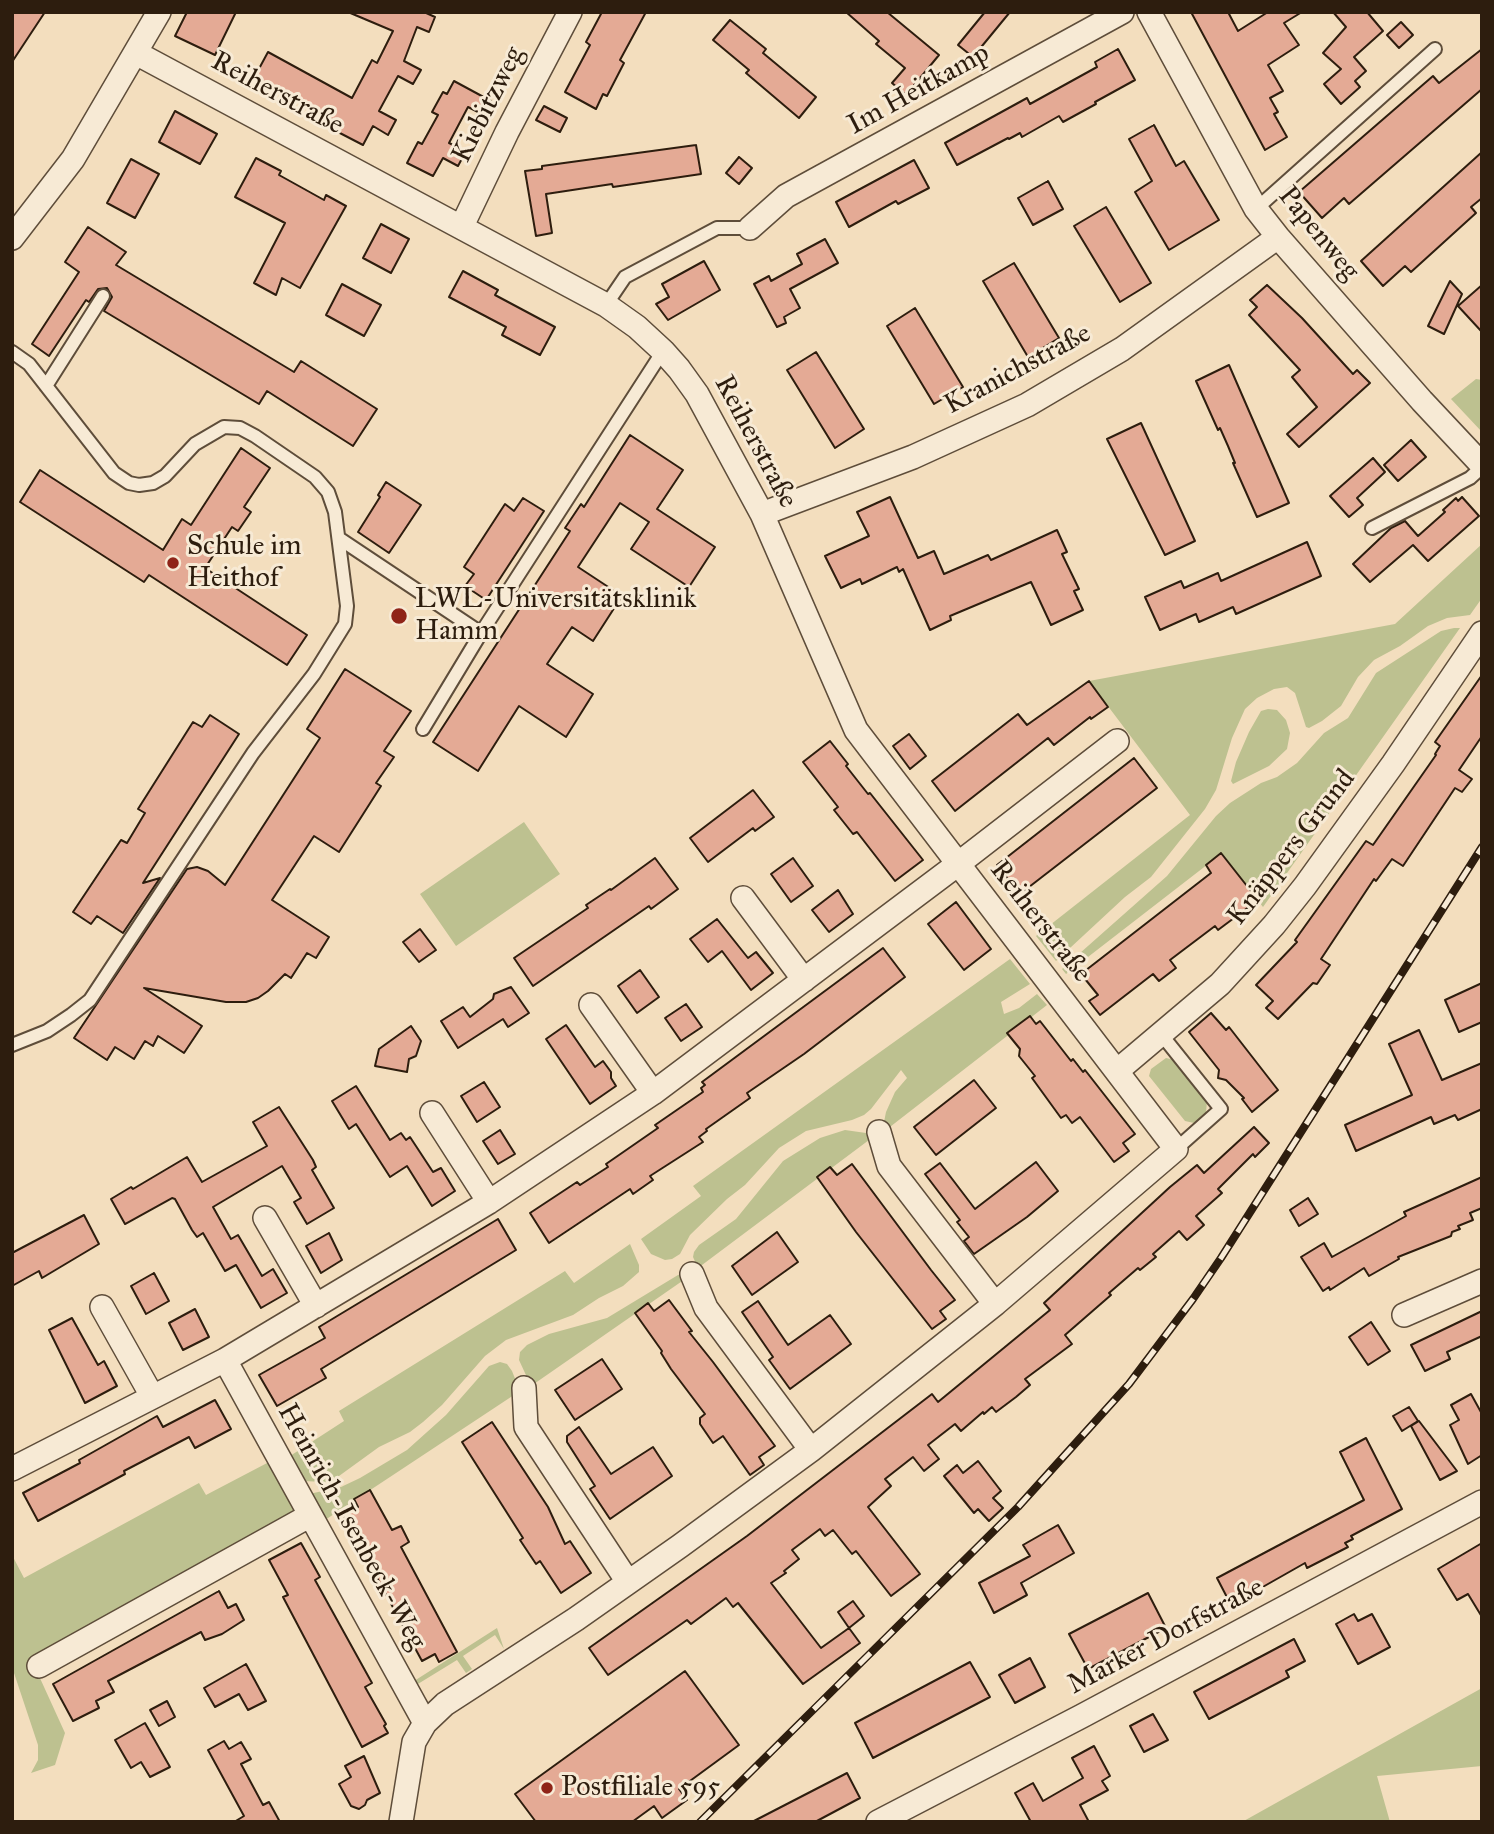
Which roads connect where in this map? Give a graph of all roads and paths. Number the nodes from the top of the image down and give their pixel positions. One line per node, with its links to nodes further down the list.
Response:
1 (159, 12): 6 (street)
2 (570, 12): 8 (street, Kiebitzweg)
3 (1122, 12): 9 (street, Im Heitkamp)
4 (1149, 12): 7 (street, Papenweg)
5 (1435, 49): 7 (lane)
6 (136, 53): 8 (street, Reiherstraße); 11 (street)
7 (1256, 209): 10 (street, Papenweg)
8 (462, 226): 13 (street, Reiherstraße)
9 (750, 228): 13 (lane)
10 (1278, 237): 17 (street, Papenweg); 18 (street, Kranichstraße)
11 (12, 239)
12 (103, 296): 16 (lane)
13 (606, 305): 14 (street, Reiherstraße)
14 (663, 351): 18 (street, Reiherstraße); 21 (lane)
15 (12, 352): 16 (lane)
16 (46, 386): 20 (lane)
17 (1482, 466): 19 (lane)
18 (762, 514): 25 (street, Reiherstraße)
19 (1372, 528)
20 (340, 539): 21 (lane); 30 (lane)
21 (481, 633): 23 (lane)
22 (1482, 633): 29 (street, Knäppers Grund)
23 (423, 729)
24 (1117, 741): 25 (street)
25 (958, 864): 27 (street); 31 (street, Reiherstraße)
26 (743, 898): 27 (street)
27 (804, 980): 32 (street)
28 (591, 1005): 32 (street)
29 (1161, 1034): 31 (street, Knäppers Grund); 35 (lane)
30 (12, 1045)
31 (1117, 1071): 35 (street, Reiherstraße)
32 (653, 1093): 36 (street)
33 (432, 1113): 36 (street)
34 (879, 1132): 40 (street)
35 (1176, 1149): 40 (street)
36 (489, 1202): 41 (street)
37 (265, 1218): 41 (street)
38 (692, 1274): 47 (street)
39 (1482, 1281): 43 (street)
40 (995, 1304): 47 (street)
41 (316, 1306): 44 (street)
42 (102, 1307): 46 (street)
43 (1404, 1315)
44 (225, 1360): 46 (street); 50 (street, Heinrich-Isenbeck-Weg)
45 (524, 1388): 51 (street)
46 (152, 1396): 48 (street)
47 (811, 1450): 51 (street)
48 (12, 1469)
49 (1482, 1502): 55 (street, Marker Dorfstraße)
50 (309, 1516): 52 (street); 53 (street, Heinrich-Isenbeck-Weg)
51 (628, 1582): 53 (street)
52 (39, 1666)
53 (425, 1723): 54 (street)
54 (401, 1822)
55 (878, 1822)

